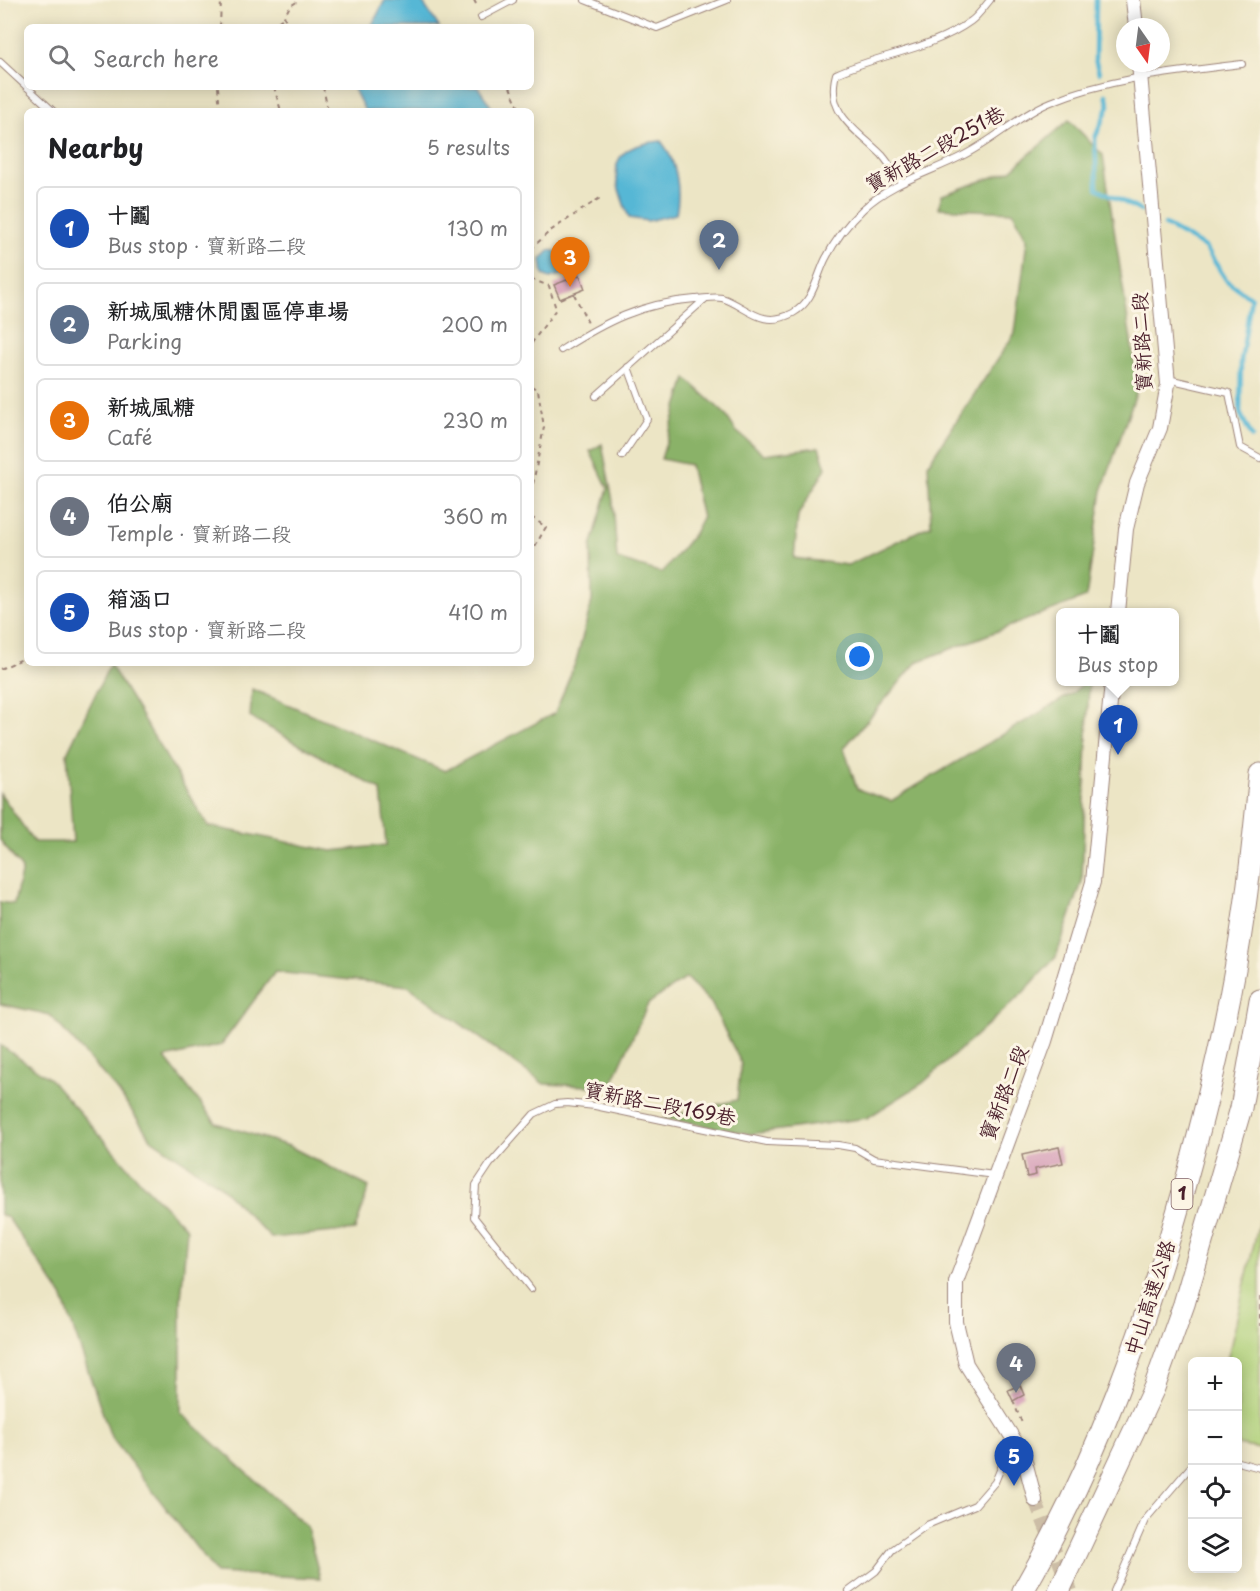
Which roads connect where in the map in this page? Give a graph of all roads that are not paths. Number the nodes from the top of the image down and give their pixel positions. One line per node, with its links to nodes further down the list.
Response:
1 (513, 0): 6 (lane)
2 (585, 0): 3 (lane)
3 (727, 0)
4 (990, 0): 16 (lane)
5 (1133, 0): 7 (street)
6 (481, 17)
7 (1135, 18)
8 (0, 62): 13 (lane)
9 (1242, 64): 10 (lane, 寶新路二段251巷)
10 (1170, 68)
11 (1134, 72): 16 (lane, 寶新路二段251巷)
12 (1140, 72): 20 (street, 寶新路二段)
13 (24, 84)
14 (30, 90): 15 (lane)
15 (50, 108)
16 (901, 182): 17 (lane, 寶新路二段251巷)
17 (705, 299): 18 (lane, 寶新路二段251巷); 19 (lane)
18 (561, 350)
19 (628, 367): 21 (lane); 22 (lane)
20 (1168, 378): 23 (lane); 24 (street, 寶新路二段)
21 (596, 396)
22 (622, 456)
23 (1260, 458)
24 (1118, 608)
25 (1112, 686): 28 (street, 寶新路二段)
26 (1260, 774): 36 (highway, 中山高速公路 / 1)
27 (1260, 1000): 37 (highway, 中山高速公路 / 1)
28 (994, 1175): 29 (lane, 寶新路二段169巷); 30 (street, 寶新路二段)
29 (531, 1289)
30 (1014, 1439): 34 (street, 寶新路二段); 35 (lane)
31 (1242, 1463): 32 (lane)
32 (1260, 1468)
33 (1188, 1471): 38 (lane)
34 (1035, 1500)
35 (849, 1591)
36 (1023, 1591)
37 (1059, 1591)
38 (1114, 1591)

